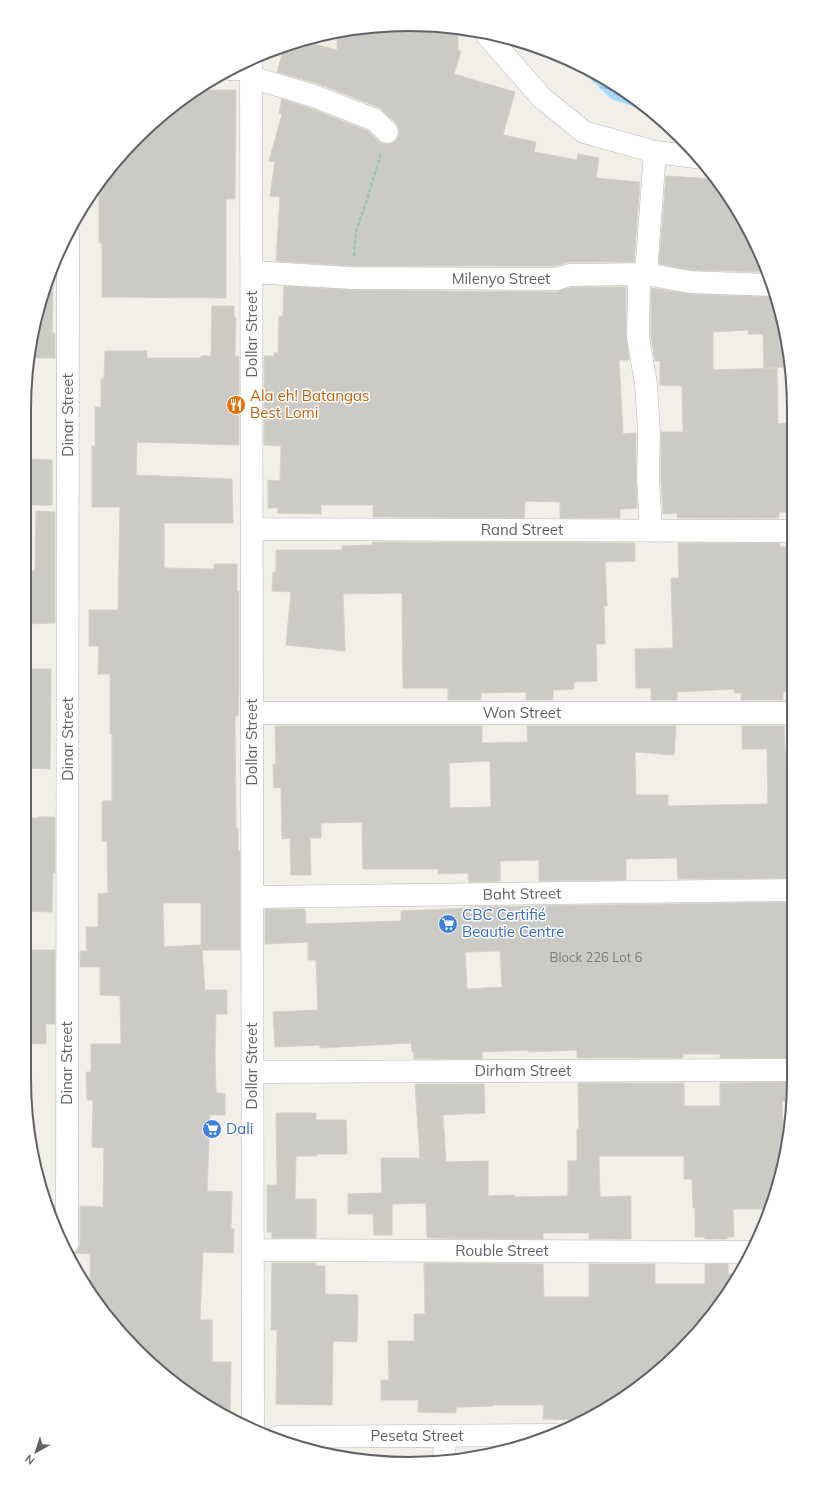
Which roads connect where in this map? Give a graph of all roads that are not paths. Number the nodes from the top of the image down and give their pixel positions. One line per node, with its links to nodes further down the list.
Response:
1 (491, 40): 4 (street)
2 (246, 68): 3 (street); 7 (street, Dollar Street)
3 (387, 132)
4 (655, 152): 5 (street); 8 (street)
5 (690, 157)
6 (68, 246): 19 (street, Dinar Street)
7 (252, 272): 8 (street, Milenyo Street); 10 (street, Dollar Street)
8 (646, 274): 9 (street, Milenyo Street); 11 (street)
9 (766, 285)
10 (252, 530): 11 (street, Rand Street); 13 (street, Dollar Street)
11 (651, 530): 12 (street, Rand Street)
12 (787, 531)
13 (252, 713): 14 (street, Won Street); 16 (street, Dollar Street)
14 (787, 713)
15 (787, 890): 16 (street, Baht Street)
16 (252, 897): 18 (street, Dollar Street)
17 (787, 1070): 18 (street, Dirham Street)
18 (252, 1072): 20 (street, Dollar Street)
19 (66, 1237)
20 (253, 1250): 21 (street, Rouble Street); 22 (street, Dollar Street)
21 (745, 1252)
22 (253, 1423)
23 (536, 1435): 24 (street, Peseta Street)
24 (445, 1436): 25 (street, Peseta Street); 26 (street)
25 (287, 1437)
26 (444, 1455)

